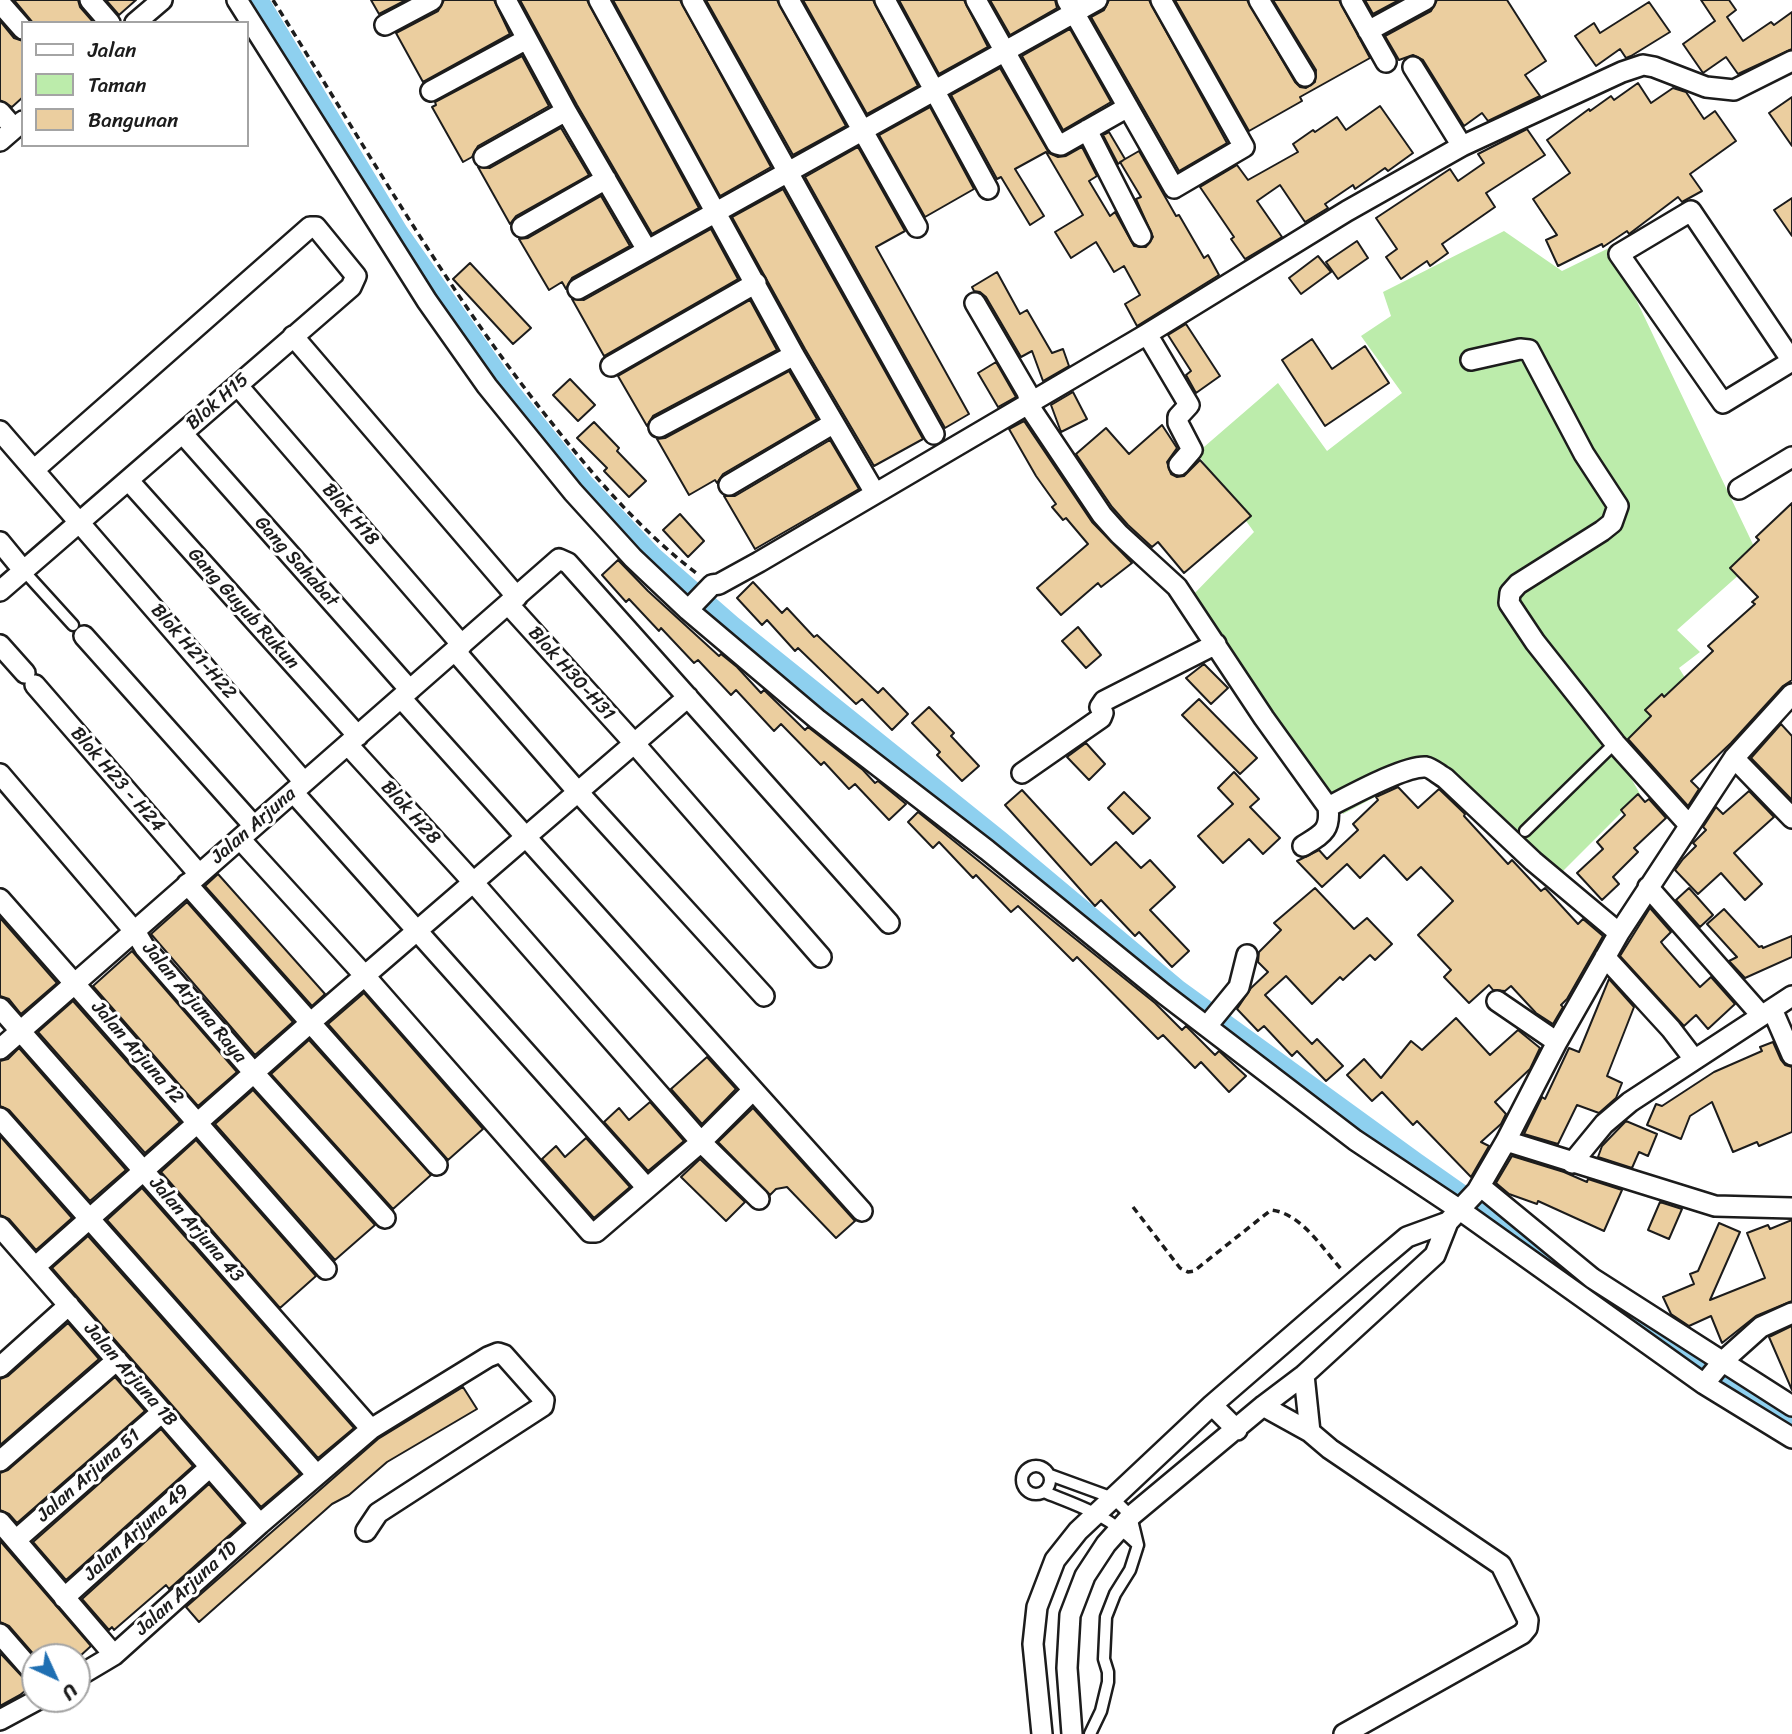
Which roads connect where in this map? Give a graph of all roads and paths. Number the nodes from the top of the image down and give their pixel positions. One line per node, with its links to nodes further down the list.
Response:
1 (89, 0): 19 (street)
2 (162, 0): 20 (street)
3 (237, 0): 75 (street)
4 (274, 0): 75 (path)
5 (432, 0): 21 (street)
6 (506, 0): 24 (street)
7 (599, 0): 43 (street)
8 (692, 0): 40 (street)
9 (789, 0): 37 (street)
10 (885, 0): 31 (street)
11 (976, 0): 25 (street)
12 (1097, 0): 18 (street)
13 (1161, 0): 32 (street)
14 (1259, 0): 29 (street)
15 (1351, 0): 23 (street)
16 (1425, 0): 23 (street)
17 (0, 4): 22 (street)
18 (1071, 6): 25 (street); 32 (street)
19 (108, 21)
20 (137, 21)
21 (385, 25)
22 (21, 27)
23 (1368, 31): 27 (street)
24 (527, 39): 30 (street); 33 (street)
25 (1005, 52): 31 (street); 36 (street)
26 (1792, 61): 38 (street)
27 (1386, 62)
28 (1413, 67): 38 (street)
29 (1305, 76)
30 (431, 91)
31 (936, 91): 37 (street); 42 (street)
32 (1128, 107): 36 (street)
33 (566, 111): 39 (street); 41 (street)
34 (0, 112): 35 (street)
35 (12, 130)
36 (1087, 130): 46 (street)
37 (863, 131): 40 (street); 45 (street)
38 (1462, 146): 51 (street)
39 (484, 157)
40 (789, 172): 43 (street); 62 (street)
41 (606, 179): 44 (street); 47 (street)
42 (988, 190)
43 (718, 212): 47 (street); 48 (street)
44 (522, 226)
45 (917, 228)
46 (1141, 236)
47 (646, 250): 49 (street)
48 (756, 283): 53 (street); 56 (street)
49 (578, 289)
50 (975, 303): 58 (street)
51 (1147, 334): 58 (street); 65 (street)
52 (293, 337): 57 (street, Blok H15); 66 (street, Blok H15); 76 (street, Blok H30-H31)
53 (794, 355): 59 (street); 60 (street)
54 (1471, 360): 86 (street)
55 (1792, 361): 55 (street)
56 (611, 366)
57 (238, 386): 63 (street, Blok H15); 80 (street, Blok H18)
58 (1029, 402): 70 (street); 78 (street)
59 (834, 423): 68 (street); 70 (street)
60 (659, 427)
61 (0, 431): 66 (street, Blok H21-H22)
62 (934, 433)
63 (183, 434): 67 (street, Blok H15); 81 (street, Gang Sahabat)
64 (1792, 457): 69 (street)
65 (1179, 465)
66 (34, 469): 71 (street, Blok H21-H22)
67 (129, 481): 71 (street, Blok H15); 84 (street, Gang Guyub Rukun)
68 (729, 485)
69 (1739, 489)
70 (875, 493): 75 (street)
71 (82, 523): 73 (street, Blok H15); 90 (street, Blok H21-H22)
72 (0, 542): 73 (street)
73 (23, 570): 74 (street, Blok H15); 77 (lane)
74 (0, 591)
75 (706, 593): 118 (street)
76 (513, 600): 80 (street, Jalan Arjuna); 83 (street, Jalan Arjuna); 85 (street, Blok H30-H31)
77 (78, 631): 96 (street)
78 (1216, 644): 88 (street); 92 (street)
79 (0, 645): 99 (street, Blok H23 - H24)
80 (459, 648): 81 (street, Jalan Arjuna); 91 (street, Blok H18)
81 (406, 694): 84 (street, Jalan Arjuna); 97 (street, Gang Sahabat)
82 (1792, 694): 87 (street)
83 (688, 697): 85 (street); 103 (street)
84 (353, 740): 90 (street, Jalan Arjuna); 100 (street, Blok H28)
85 (634, 743): 91 (street); 108 (street, Blok H30-H31)
86 (1615, 743): 94 (street); 95 (lane)
87 (1734, 758): 93 (street); 94 (street)
88 (1022, 773)
89 (0, 774): 105 (street, Jalan Arjuna Raya)
90 (299, 787): 96 (street, Jalan Arjuna); 104 (street, Blok H21-H22)
91 (578, 792): 97 (street); 112 (street, Blok H18)
92 (1328, 807): 98 (street); 106 (street)
93 (1792, 818)
94 (1689, 825): 101 (street)
95 (1525, 831)
96 (247, 832): 99 (street, Jalan Arjuna); 110 (street)
97 (524, 837): 100 (street); 125 (street, Gang Sahabat)
98 (1303, 846)
99 (193, 879): 105 (street, Jalan Arjuna); 117 (street, Blok H23 - H24)
100 (473, 882): 104 (street); 129 (street, Blok H28)
101 (1648, 887): 106 (street); 116 (street)
102 (0, 899): 111 (street, Jalan Arjuna 12)
103 (889, 923)
104 (418, 932): 110 (street); 133 (street, Blok H21-H22)
105 (136, 933): 111 (street, Jalan Arjuna); 124 (street, Jalan Arjuna Raya)
106 (1619, 933): 109 (street)
107 (1247, 955): 118 (street)
108 (821, 957)
109 (1605, 957): 120 (street); 123 (street)
110 (365, 976): 117 (street); 133 (street)
111 (75, 983): 119 (street, Jalan Arjuna); 127 (street, Jalan Arjuna 12)
112 (764, 996)
113 (1792, 996): 116 (street)
114 (1497, 1001): 120 (street)
115 (0, 1008): 119 (street, Jalan Arjuna 43)
116 (1766, 1012): 122 (street); 123 (street)
117 (310, 1023): 124 (street); 131 (street, Blok H23 - H24)
118 (1209, 1024): 135 (street)
119 (20, 1031): 121 (street, Jalan Arjuna); 132 (street, Jalan Arjuna 43)
120 (1557, 1042): 128 (street)
121 (0, 1049)
122 (1792, 1055)
123 (1694, 1059): 130 (street)
124 (254, 1073): 127 (street); 139 (street, Jalan Arjuna Raya)
125 (753, 1090): 129 (street); 138 (street, Gang Sahabat)
126 (0, 1118): 140 (street)
127 (198, 1123): 132 (street); 143 (street, Jalan Arjuna 12)
128 (1507, 1141): 130 (street); 135 (street)
129 (701, 1142): 133 (street); 134 (street, Blok H28)
130 (1578, 1155): 137 (street)
131 (437, 1165)
132 (144, 1171): 140 (street); 156 (street, Jalan Arjuna 43)
133 (647, 1188)
134 (759, 1199)
135 (1466, 1203): 144 (street); 146 (street); 150 (street); 150 (street)
136 (1133, 1207): 144 (path)
137 (1792, 1208)
138 (862, 1211)
139 (385, 1218)
140 (90, 1219): 142 (street); 162 (street)
141 (3, 1237): 142 (street, Jalan Arjuna 1B)
142 (35, 1267): 145 (street, Jalan Arjuna 1B)
143 (326, 1269)
144 (1354, 1283): 146 (street); 152 (street)
145 (69, 1305): 148 (street, Jalan Arjuna 1B); 149 (street)
146 (1374, 1310): 151 (street)
147 (1792, 1313): 150 (street)
148 (117, 1360): 155 (street, Jalan Arjuna 1B); 160 (street)
149 (0, 1367)
150 (1713, 1372): 154 (street); 159 (street)
151 (1304, 1375): 153 (street); 158 (street)
152 (1212, 1405): 157 (street); 165 (street)
153 (1263, 1406): 157 (street); 158 (street)
154 (1792, 1406)
155 (162, 1412): 161 (street, Jalan Arjuna 1B); 171 (street, Jalan Arjuna 51)
156 (371, 1429): 162 (street, Jalan Arjuna 1D); 170 (street, Jalan Arjuna 1D)
157 (1237, 1430): 168 (street)
158 (1310, 1432): 183 (street)
159 (1792, 1438)
160 (0, 1461)
161 (210, 1467): 169 (street, Jalan Arjuna 1B); 173 (street, Jalan Arjuna 49)
162 (317, 1475): 169 (street, Jalan Arjuna 1D)
163 (1050, 1475): 164 (lane); 164 (lane); 165 (lane)
164 (1044, 1492): 166 (lane)
165 (1113, 1498): 166 (street); 168 (lane)
166 (1097, 1513): 168 (lane); 180 (street)
167 (0, 1522): 171 (street)
168 (1125, 1522): 172 (lane); 172 (lane); 181 (street)
169 (260, 1524): 175 (street, Jalan Arjuna 1D)
170 (366, 1531)
171 (16, 1540): 173 (street)
172 (1138, 1545): 182 (lane)
173 (64, 1598): 175 (street)
174 (0, 1634): 176 (street)
175 (114, 1655): 177 (street, Jalan Arjuna 1D)
176 (21, 1658)
177 (91, 1669)
178 (21, 1709): 179 (street)
179 (0, 1720)
180 (1042, 1734)
181 (1072, 1734)
182 (1090, 1734)
183 (1344, 1734)

